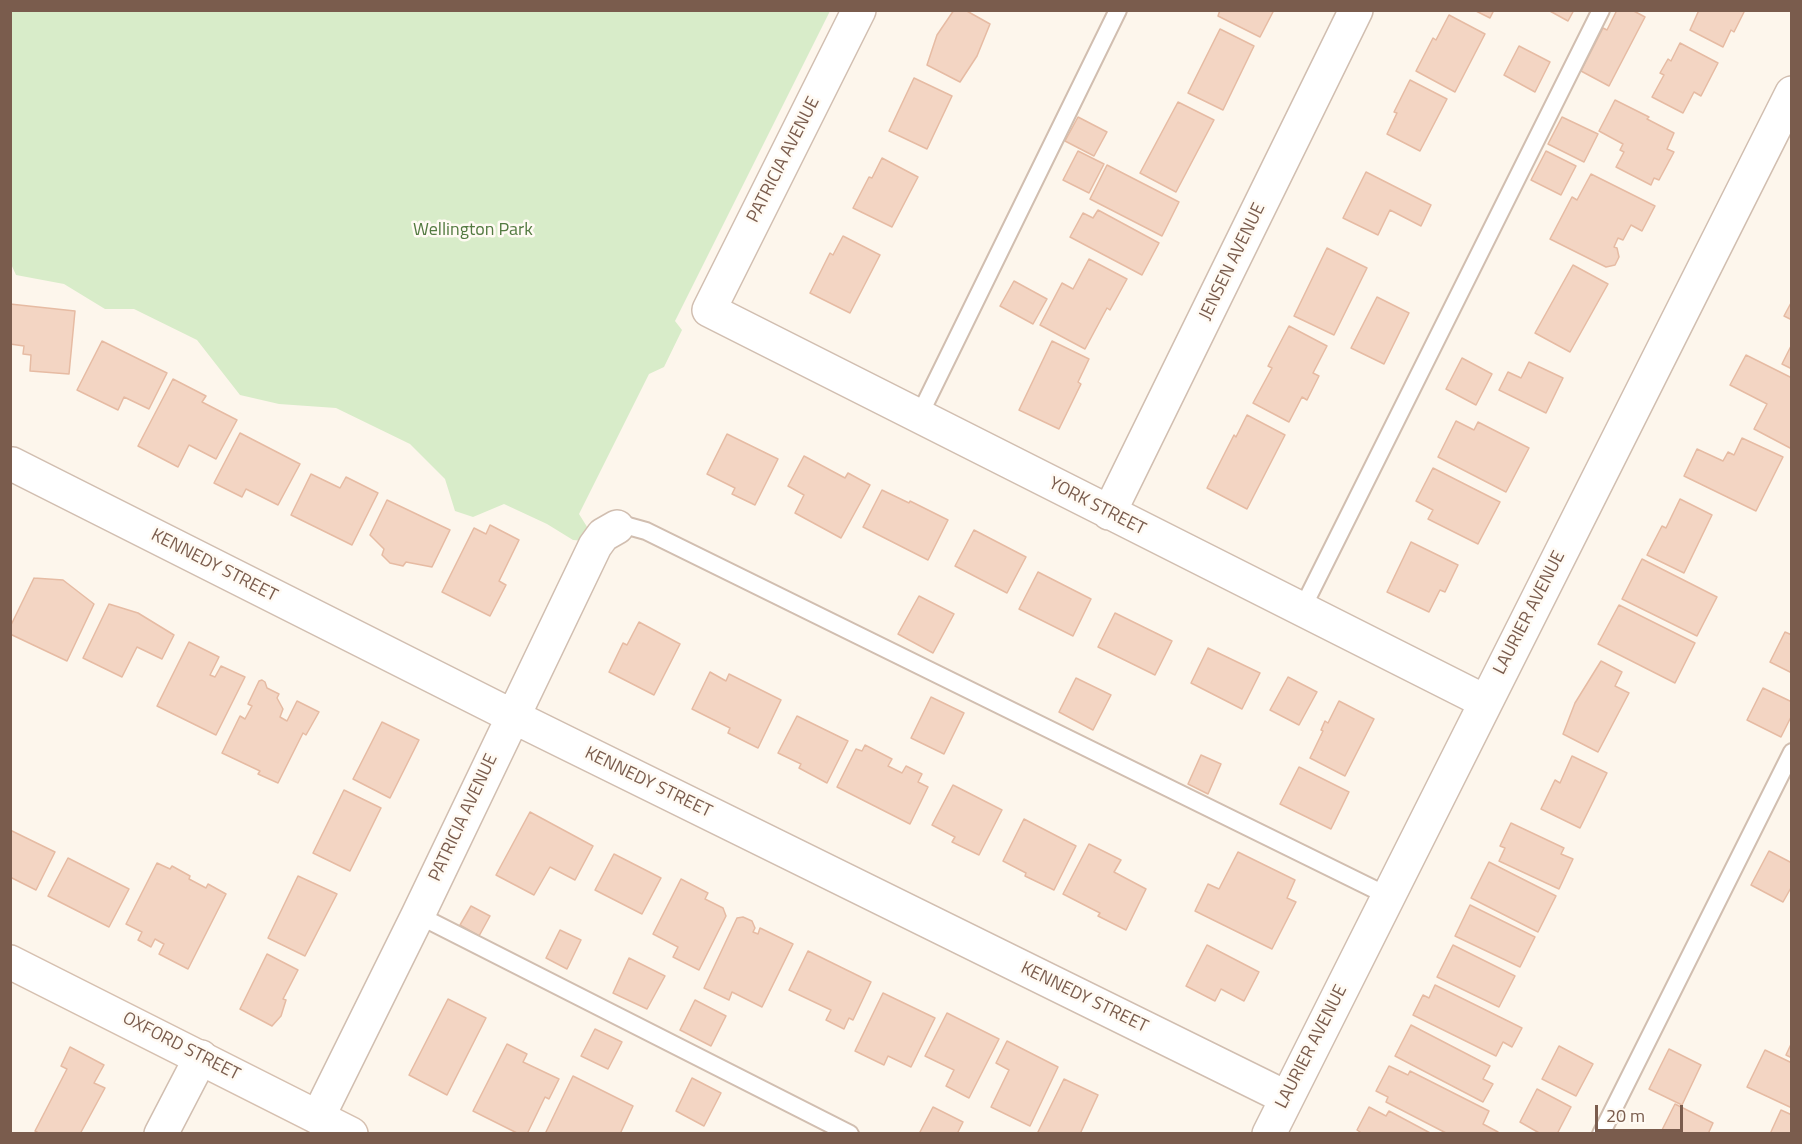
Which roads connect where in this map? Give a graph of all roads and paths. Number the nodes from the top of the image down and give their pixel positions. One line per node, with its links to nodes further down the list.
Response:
1 (859, 10): 6 (street, PATRICIA AVENUE)
2 (1118, 10): 7 (lane)
3 (1356, 10): 9 (street, JENSEN AVENUE)
4 (1601, 10): 11 (lane)
5 (1791, 93): 12 (street, LAURIER AVENUE)
6 (709, 310): 7 (street, YORK STREET)
7 (919, 416): 9 (street, YORK STREET)
8 (12, 464): 13 (street, KENNEDY STREET)
9 (1109, 513): 11 (street, YORK STREET)
10 (618, 527): 13 (street, PATRICIA AVENUE); 15 (lane)
11 (1302, 609): 12 (street, YORK STREET)
12 (1486, 702): 15 (street, LAURIER AVENUE)
13 (512, 717): 16 (street, PATRICIA AVENUE); 19 (street, KENNEDY STREET)
14 (1791, 752): 25 (lane)
15 (1388, 896): 19 (street, LAURIER AVENUE)
16 (418, 915): 20 (street, PATRICIA AVENUE); 23 (lane)
17 (10, 962): 18 (street, OXFORD STREET)
18 (201, 1057): 20 (street, OXFORD STREET); 21 (street)
19 (1287, 1098): 24 (street, LAURIER AVENUE)
20 (318, 1117): 22 (street, OXFORD STREET)
21 (161, 1134)
22 (351, 1134)
23 (850, 1134)
24 (1269, 1134)
25 (1601, 1134)

